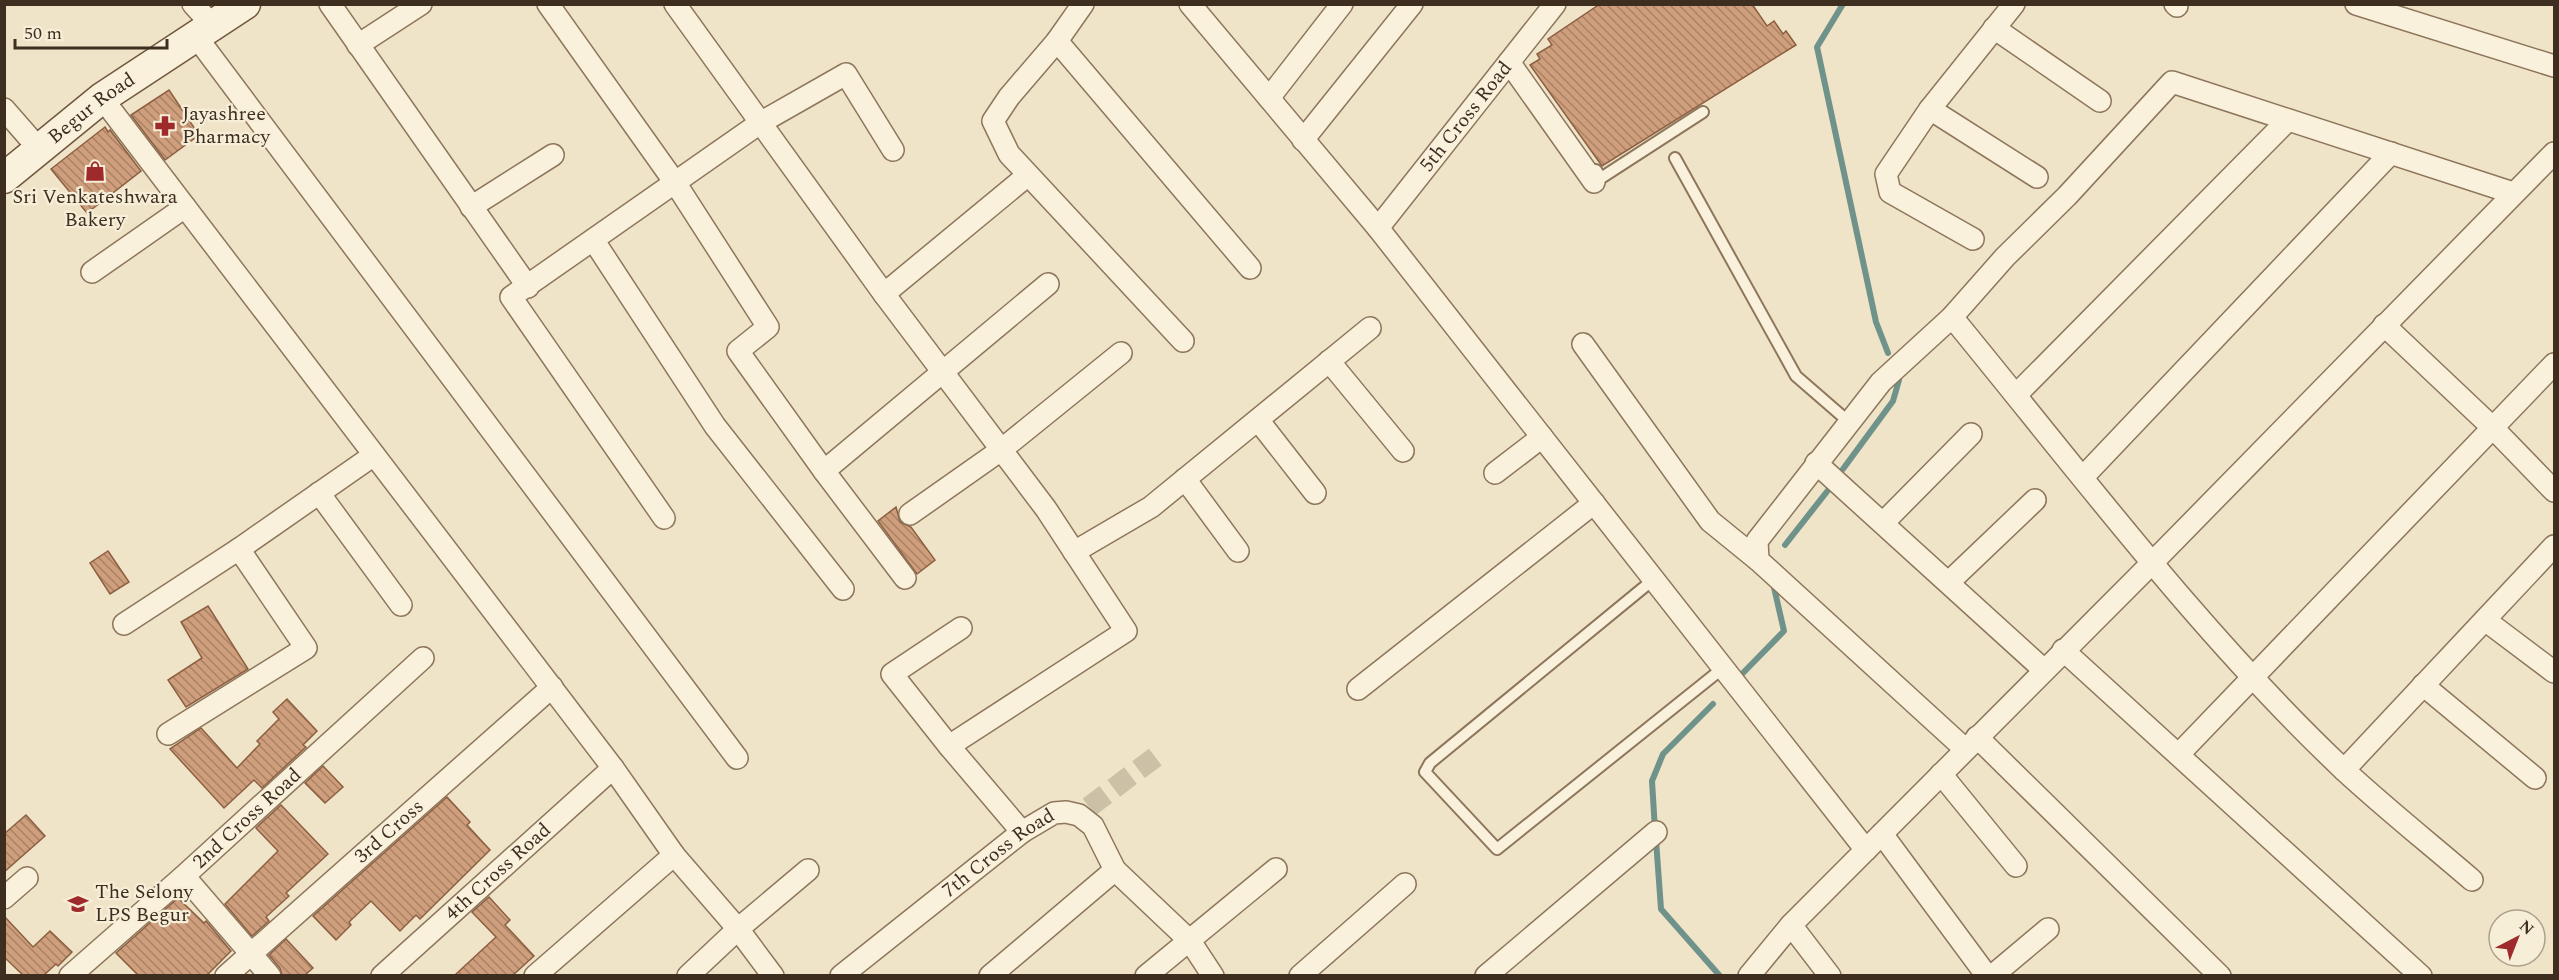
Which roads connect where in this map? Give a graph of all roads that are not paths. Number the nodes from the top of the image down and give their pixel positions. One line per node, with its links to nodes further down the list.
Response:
1 (245, 4): 13 (main road, Begur Road)
2 (330, 4): 16 (street)
3 (421, 4): 16 (street)
4 (548, 4): 39 (street)
5 (675, 4): 26 (street)
6 (1083, 4): 15 (street)
7 (1190, 4): 20 (street)
8 (1342, 4): 20 (street)
9 (1412, 4): 27 (street)
10 (1555, 4): 17 (street, 5th Cross Road)
11 (2014, 4): 14 (street)
12 (2356, 4): 18 (street)
13 (200, 22): 19 (main road, Begur Road); 109 (street)
14 (1994, 28): 21 (street); 23 (street)
15 (1057, 41): 35 (street); 46 (street)
16 (358, 45): 42 (street)
17 (1509, 62): 30 (street); 43 (street, 5th Cross Road)
18 (2554, 66)
19 (102, 98): 28 (main road, Begur Road); 41 (street)
20 (1269, 98): 27 (street)
21 (2100, 100)
22 (4, 109): 28 (street)
23 (1930, 109): 36 (street); 44 (street)
24 (1703, 112): 30 (lane)
25 (2288, 120): 31 (street); 51 (street); 60 (street)
26 (760, 123): 29 (street); 39 (street); 50 (street)
27 (1303, 140): 43 (street)
28 (39, 149): 37 (main road, Begur Road)
29 (893, 150)
30 (1579, 152): 38 (street)
31 (2391, 153): 40 (street); 72 (street)
32 (2554, 153): 40 (street)
33 (553, 155): 42 (street)
34 (1675, 158): 62 (lane)
35 (1028, 175): 50 (street); 54 (street)
36 (2037, 177)
37 (4, 178)
38 (1594, 182)
39 (676, 184): 45 (street); 70 (street)
40 (2513, 193): 52 (street)
41 (185, 207): 47 (street); 68 (street)
42 (471, 207): 49 (street)
43 (1378, 228): 65 (street)
44 (1973, 239)
45 (594, 241): 49 (street); 91 (street)
46 (1250, 268)
47 (92, 272)
48 (1048, 284): 59 (street)
49 (528, 287): 80 (street)
50 (884, 294): 59 (street)
51 (1952, 317): 60 (street); 62 (street)
52 (2384, 325): 63 (street); 87 (street)
53 (1370, 328): 57 (street)
54 (1183, 341)
55 (1583, 344): 86 (street)
56 (1121, 353): 66 (street)
57 (1329, 361): 61 (street); 67 (street)
58 (2554, 364): 63 (street)
59 (944, 372): 66 (street); 70 (street)
60 (2016, 395): 72 (street)
61 (1258, 420): 73 (street); 76 (street)
62 (1849, 422): 69 (street)
63 (2493, 428): 74 (street); 101 (street)
64 (1971, 434): 81 (street)
65 (1542, 437): 71 (street); 78 (street)
66 (1001, 450): 79 (street); 85 (street)
67 (1403, 451)
68 (374, 455): 75 (street); 103 (street)
69 (1816, 463): 81 (street); 86 (street)
70 (824, 471): 88 (street)
71 (1495, 473)
72 (2083, 477): 87 (street)
73 (1185, 479): 84 (street); 85 (street)
74 (2554, 491)
75 (319, 493): 83 (street); 92 (street)
76 (1315, 493)
77 (2035, 500): 90 (street)
78 (1594, 503): 89 (street); 104 (street)
79 (910, 514)
80 (663, 518)
81 (1884, 522): 90 (street)
82 (2554, 546): 93 (street)
83 (239, 549): 94 (street); 105 (street)
84 (1238, 550)
85 (1074, 552): 107 (street)
86 (1758, 560): 106 (street)
87 (2153, 562): 96 (street); 101 (street)
88 (905, 578)
89 (1654, 579): 98 (street); 98 (lane)
90 (1949, 582): 99 (street)
91 (843, 589)
92 (401, 605)
93 (2485, 620): 100 (street); 102 (street)
94 (124, 624)
95 (961, 628): 107 (street)
96 (2063, 650): 99 (street); 108 (street)
97 (423, 658): 123 (street, 2nd Cross Road)
98 (1723, 668): 117 (street)
99 (2044, 670): 106 (street)
100 (2554, 672)
101 (2253, 678): 108 (street); 111 (street)
102 (2423, 685): 111 (street); 113 (street)
103 (552, 687): 110 (street); 132 (street, 3rd Cross)
104 (1358, 689)
105 (168, 734)
106 (1971, 743): 112 (street); 150 (street)
107 (949, 746): 114 (street)
108 (2179, 754): 151 (street)
109 (737, 758)
110 (614, 768): 118 (street); 136 (street, 4th Cross Road)
111 (2344, 771): 125 (street)
112 (1941, 774): 116 (street); 119 (street)
113 (2535, 778)
114 (1022, 832): 122 (street, 7th Cross Road); 140 (street, 7th Cross Road)
115 (1656, 832): 145 (street)
116 (1882, 834): 117 (street); 148 (street)
117 (1866, 850): 128 (street)
118 (674, 855): 129 (street); 137 (street)
119 (2016, 866)
120 (1276, 869): 131 (street)
121 (808, 870): 129 (street)
122 (1115, 870): 131 (street, 7th Cross Road); 141 (street)
123 (184, 876): 132 (street); 133 (street, 2nd Cross Road)
124 (27, 878): 127 (street)
125 (2472, 880)
126 (1405, 884): 144 (street)
127 (4, 898)
128 (1791, 925): 146 (street); 147 (street)
129 (738, 929): 138 (street); 139 (street)
130 (2048, 929): 149 (street)
131 (1190, 941): 142 (street); 143 (street, 7th Cross Road)
132 (251, 954): 134 (street, 3rd Cross); 135 (street)
133 (70, 975)
134 (226, 975)
135 (270, 975)
136 (382, 975)
137 (535, 975)
138 (688, 975)
139 (773, 975)
140 (841, 975)
141 (990, 975)
142 (1146, 975)
143 (1213, 975)
144 (1300, 975)
145 (1486, 975)
146 (1749, 975)
147 (1830, 975)
148 (1987, 975)
149 (1992, 975)
150 (2220, 975)
151 (2421, 975)

